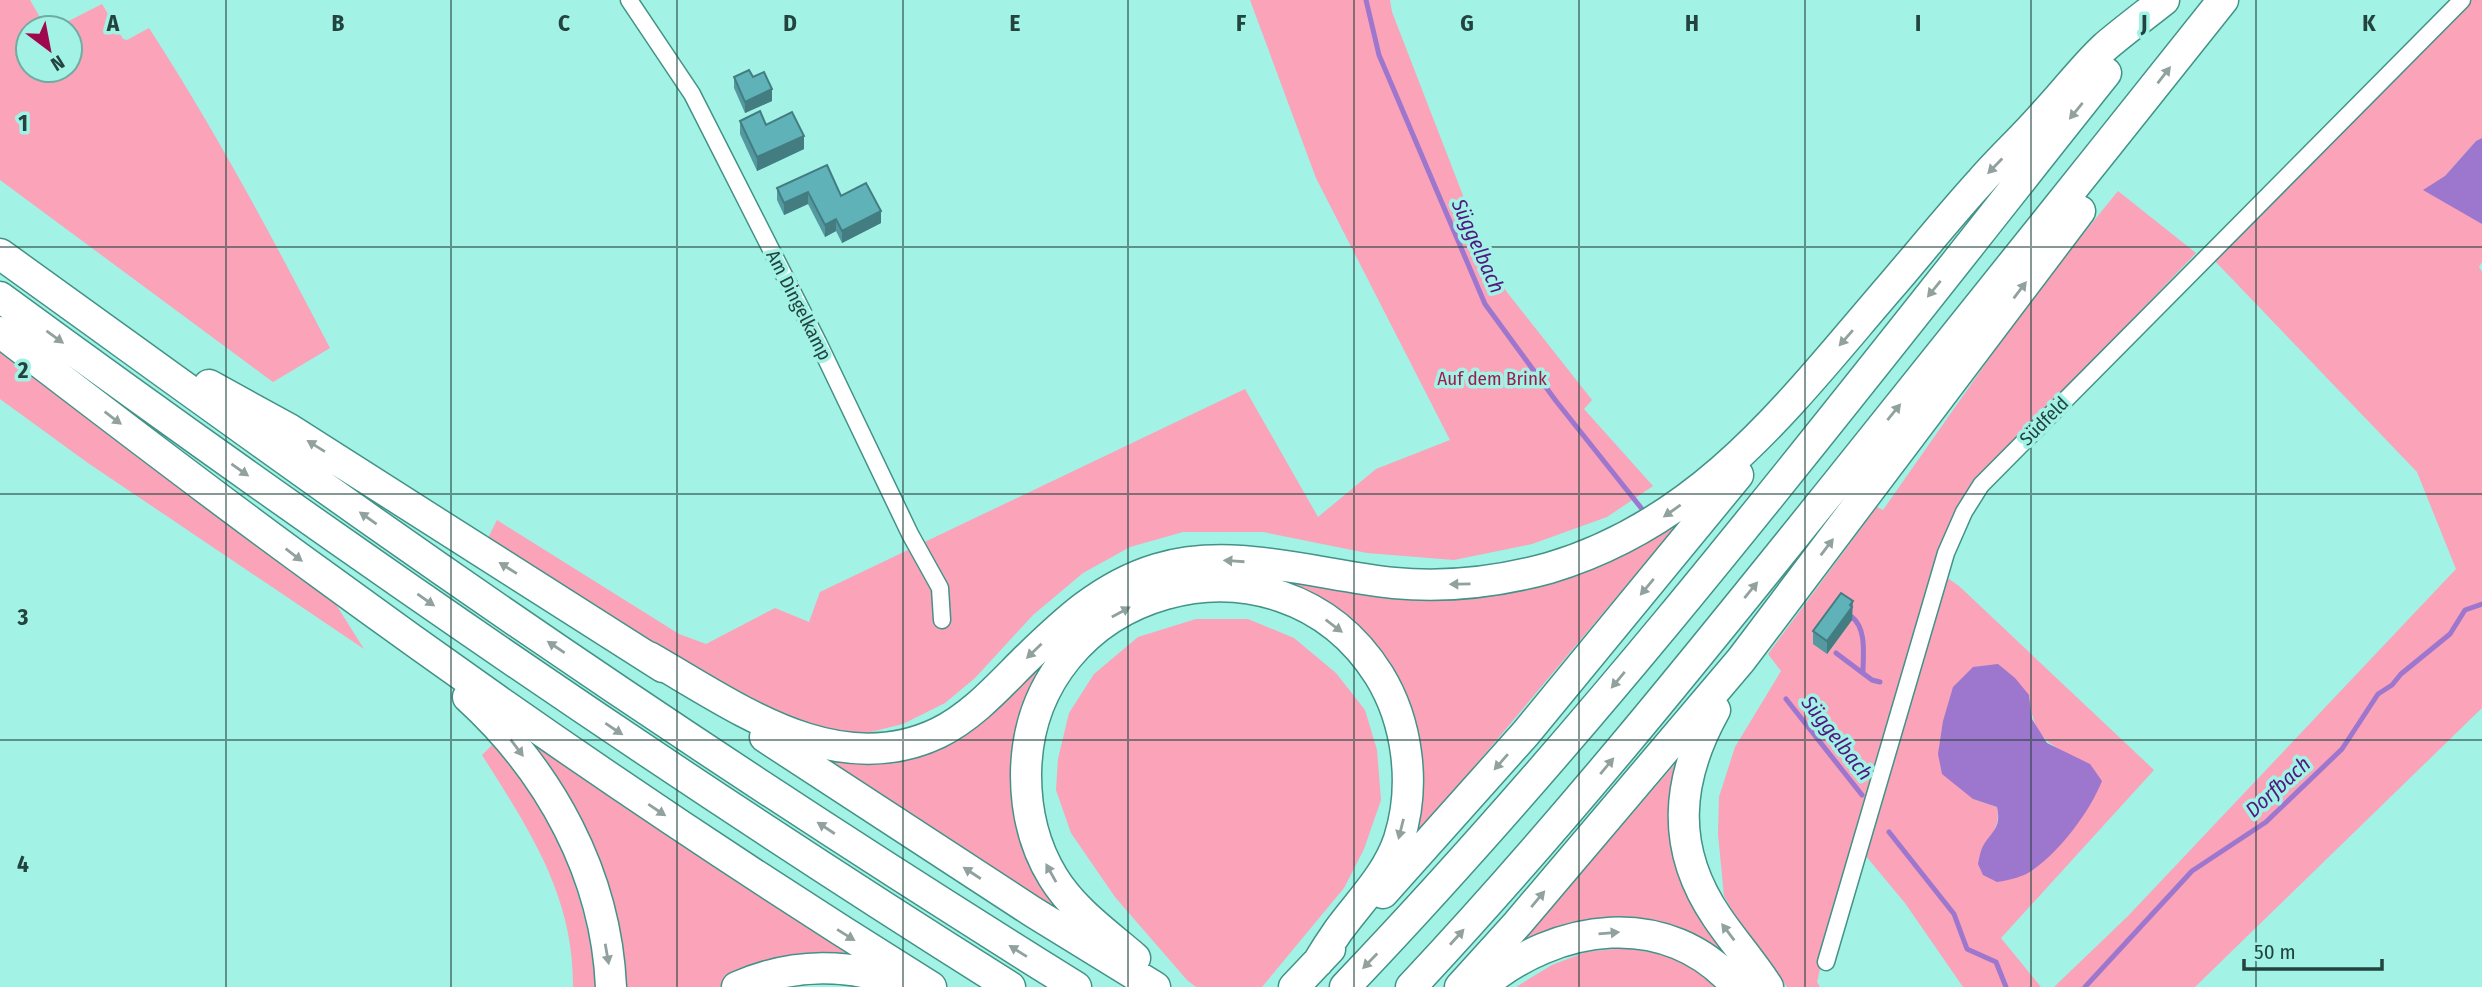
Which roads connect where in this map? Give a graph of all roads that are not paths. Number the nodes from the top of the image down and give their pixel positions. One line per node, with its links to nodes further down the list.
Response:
1 (629, 0): 12 (street, Am Dingelkamp)
2 (2164, 0): 10 (highway, one-way to 10); 26 (highway, one-way to 26)
3 (2223, 0): 5 (highway, one-way to 3)
4 (2462, 0): 16 (street, Südfeld)
5 (2122, 128): 14 (highway, one-way to 5); 27 (highway, one-way to 5)
6 (0, 254): 9 (highway)
7 (0, 297): 21 (highway, one-way to 21)
8 (0, 332): 11 (highway, one-way to 11)
9 (121, 341): 13 (highway, one-way to 9); 22 (highway, one-way to 9)
10 (1778, 417): 13 (highway, one-way to 13); 15 (highway, one-way to 15)
11 (380, 616): 17 (highway, one-way to 17); 20 (highway, one-way to 20)
12 (942, 620)
13 (649, 657): 23 (highway, one-way to 13)
14 (1741, 660): 28 (highway, one-way to 14); 31 (highway, one-way to 14)
15 (1318, 962): 24 (highway, one-way to 15); 25 (highway)
16 (1826, 962)
17 (611, 987)
18 (737, 987): 19 (highway)
19 (908, 987)
20 (931, 987)
21 (1010, 987)
22 (1076, 987)
23 (1155, 987)
24 (1171, 987)
25 (1294, 987)
26 (1345, 987)
27 (1411, 987)
28 (1460, 987)
29 (1480, 987): 30 (highway, one-way to 30)
30 (1737, 987)
31 (1768, 987)

